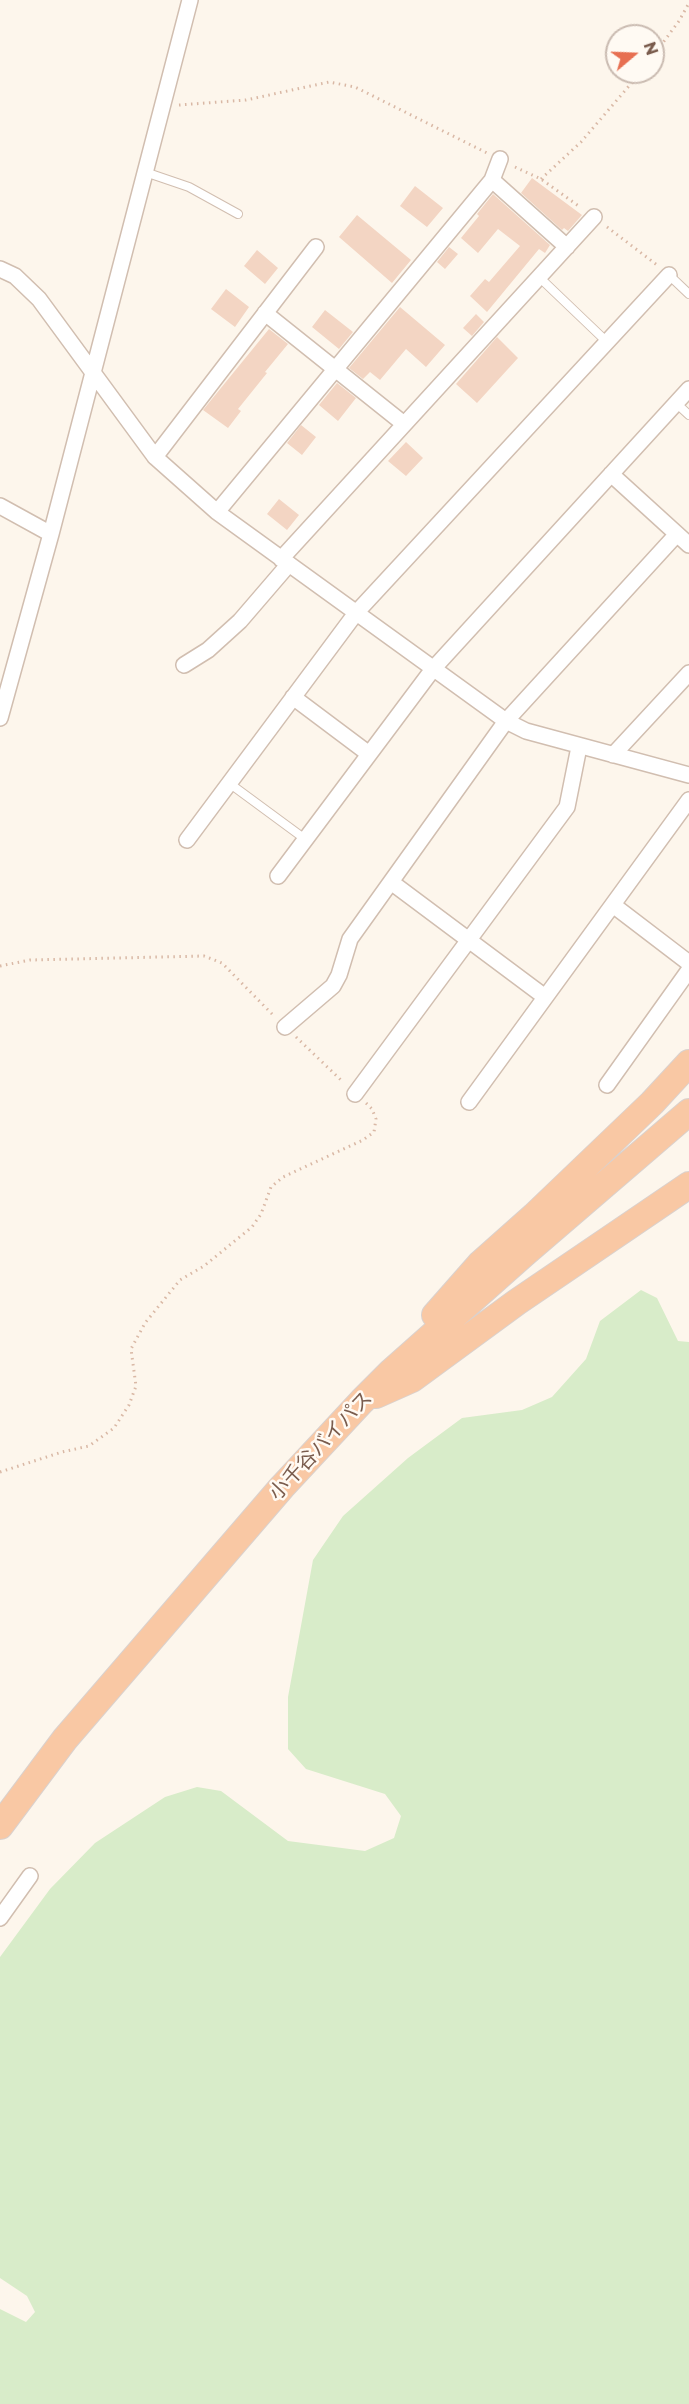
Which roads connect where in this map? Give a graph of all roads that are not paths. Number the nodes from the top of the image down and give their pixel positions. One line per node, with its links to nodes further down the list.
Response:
1 (190, 0): 3 (street)
2 (500, 159): 4 (street)
3 (145, 172): 5 (lane); 16 (street)
4 (492, 180): 8 (street); 15 (street)
5 (238, 214)
6 (594, 217): 8 (street)
7 (316, 247): 13 (street)
8 (567, 247): 11 (street)
9 (0, 269): 16 (street)
10 (669, 274): 12 (lane); 14 (street)
11 (539, 277): 14 (lane); 20 (street)
12 (689, 294)
13 (266, 313): 15 (street); 21 (street)
14 (607, 342): 28 (street)
15 (334, 370): 20 (street); 24 (street)
16 (93, 374): 21 (street); 25 (street)
17 (689, 389): 18 (street)
18 (676, 403): 19 (lane); 22 (street)
19 (689, 415)
20 (404, 424): 27 (street)
21 (155, 457): 24 (street)
22 (611, 474): 26 (street); 30 (street)
23 (0, 506): 25 (street)
24 (217, 512): 27 (street)
25 (51, 534): 33 (street)
26 (683, 539): 34 (street)
27 (285, 561): 28 (street); 29 (street)
28 (356, 613): 30 (street); 32 (street)
29 (184, 665)
30 (433, 669): 34 (street); 36 (street)
31 (689, 673): 37 (street)
32 (293, 698): 36 (street); 39 (street)
33 (0, 718)
34 (506, 721): 35 (street); 44 (street)
35 (579, 747): 37 (street); 46 (street)
36 (369, 754): 41 (street)
37 (613, 755): 38 (street)
38 (689, 775)
39 (229, 783): 41 (lane); 42 (street)
40 (689, 800): 45 (street)
41 (305, 839): 43 (street)
42 (187, 840)
43 (278, 876)
44 (390, 882): 46 (street); 50 (street)
45 (613, 905): 47 (street); 49 (street)
46 (469, 940): 49 (street); 53 (street)
47 (689, 963)
48 (689, 970): 52 (street)
49 (545, 997): 54 (street)
50 (285, 1026)
51 (689, 1063): 57 (highway)
52 (607, 1085)
53 (355, 1094)
54 (469, 1102)
55 (689, 1112): 57 (highway, 小千谷バイパス)
56 (689, 1185): 58 (highway)
57 (391, 1372): 58 (highway, 小千谷バイパス)
58 (362, 1401): 59 (highway, 小千谷バイパス)
59 (0, 1827)
60 (30, 1876): 61 (street)
61 (0, 1918)

